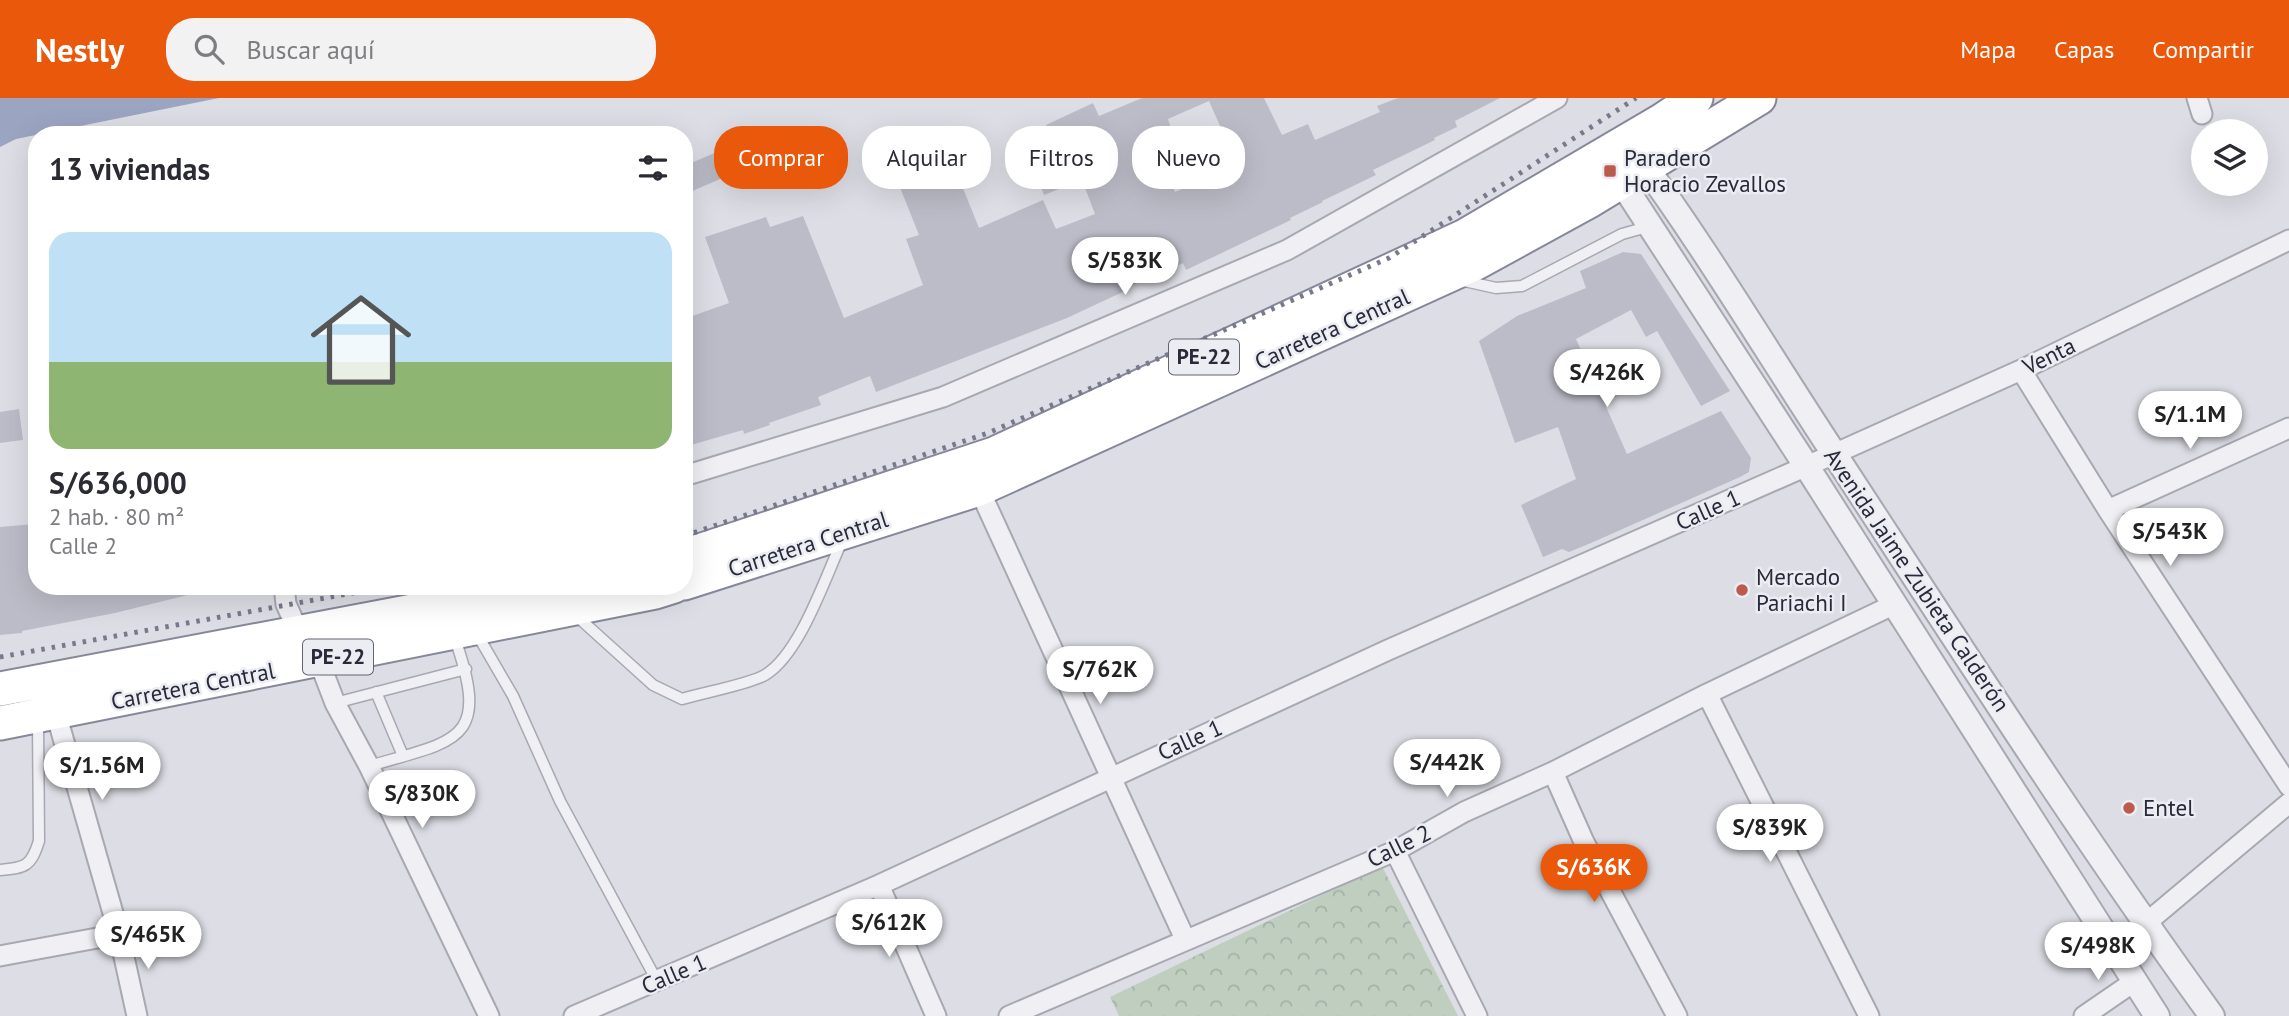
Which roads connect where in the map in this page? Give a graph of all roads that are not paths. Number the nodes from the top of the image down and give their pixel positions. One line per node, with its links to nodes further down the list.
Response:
1 (1557, 98): 13 (street)
2 (1696, 98): 4 (highway, Carretera Central / PE-22)
3 (1759, 98): 4 (highway, Carretera Central / PE-22)
4 (1624, 161): 5 (street, Avenida Jaime Zubieta Calderón); 6 (street, Avenida Jaime Zubieta Calderón); 8 (highway, Carretera Central / PE-22); 14 (highway, Carretera Central / PE-22)
5 (1677, 211): 6 (street); 11 (street, Avenida Jaime Zubieta Calderón)
6 (1651, 226): 8 (lane); 12 (street, Avenida Jaime Zubieta Calderón)
7 (2289, 240): 9 (street, Venta)
8 (1446, 277): 14 (highway, Carretera Central / PE-22)
9 (2021, 370): 11 (street, Venta); 15 (street)
10 (2289, 428): 15 (street)
11 (1834, 454): 12 (street, Venta); 44 (street, Avenida Jaime Zubieta Calderón)
12 (1807, 467): 23 (street, Avenida Jaime Zubieta Calderón); 38 (street, Calle 1)
13 (693, 473)
14 (956, 486): 16 (highway, Carretera Central / PE-22); 17 (highway, Carretera Central / PE-22); 38 (street)
15 (2108, 510): 39 (street)
16 (846, 531): 18 (highway, Carretera Central / PE-22); 22 (lane)
17 (693, 554)
18 (693, 580)
19 (285, 595): 25 (street)
20 (497, 595): 25 (highway, Carretera Central / PE-22)
21 (610, 595): 22 (highway, Carretera Central / PE-22)
22 (566, 598): 24 (highway, Carretera Central / PE-22)
23 (1895, 604): 31 (street, Calle 2); 47 (street, Avenida Jaime Zubieta Calderón)
24 (464, 631): 26 (highway, Carretera Central / PE-22); 27 (lane); 49 (lane)
25 (299, 632): 26 (street); 28 (highway, Carretera Central / PE-22)
26 (319, 661): 32 (street); 33 (highway, Carretera Central / PE-22)
27 (466, 669): 30 (lane); 35 (lane)
28 (47, 680): 29 (highway, Carretera Central / PE-22); 33 (street)
29 (0, 689)
30 (376, 692): 32 (lane); 35 (lane)
31 (1707, 694): 37 (street, Calle 2); 58 (street)
32 (335, 703): 36 (street)
33 (47, 714): 34 (highway, Carretera Central / PE-22); 42 (lane); 45 (street)
34 (0, 723)
35 (403, 756): 36 (lane)
36 (369, 766): 52 (street)
37 (1553, 772): 41 (street, Calle 2); 57 (street)
38 (1111, 776): 43 (street, Calle 1); 46 (street)
39 (2289, 786)
40 (2289, 803): 44 (street)
41 (1395, 851): 46 (street, Calle 2); 56 (street)
42 (0, 870)
43 (879, 885): 49 (street, Calle 1); 54 (street)
44 (2146, 924): 47 (street); 61 (street, Avenida Jaime Zubieta Calderón)
45 (119, 934): 48 (street); 51 (street)
46 (1185, 939): 55 (street, Calle 2)
47 (2114, 945): 50 (street, Avenida Jaime Zubieta Calderón)
48 (0, 956)
49 (657, 981): 53 (street, Calle 1)
50 (2135, 981): 59 (street); 60 (street, Avenida Jaime Zubieta Calderón)
51 (137, 1016)
52 (489, 1016)
53 (574, 1016)
54 (936, 1016)
55 (1009, 1016)
56 (1477, 1016)
57 (1677, 1016)
58 (1869, 1016)
59 (2084, 1016)
60 (2157, 1016)
61 (2212, 1016)

